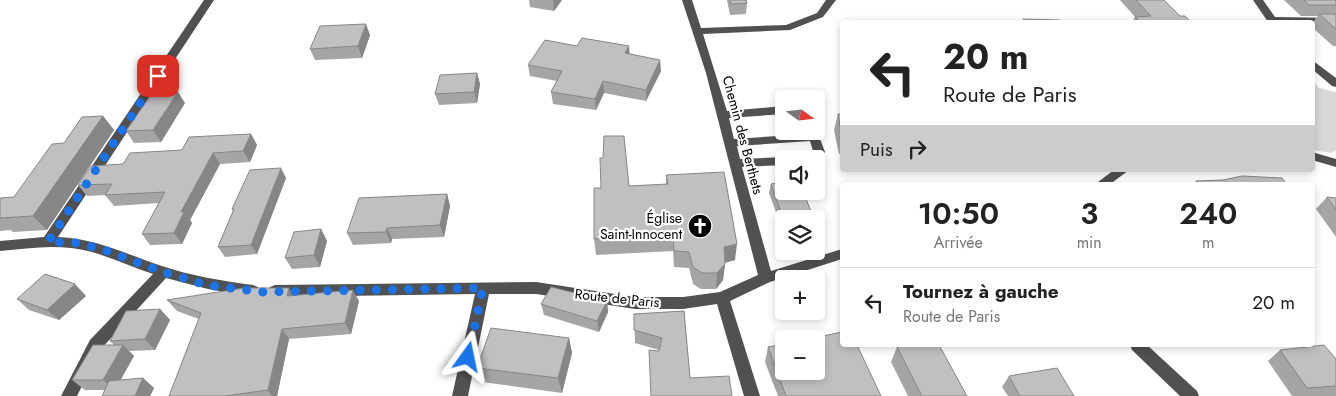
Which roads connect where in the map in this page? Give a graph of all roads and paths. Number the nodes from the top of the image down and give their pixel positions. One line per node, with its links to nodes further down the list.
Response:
1 (209, 0): 21 (street)
2 (687, 0): 8 (street, Chemin des Berthets)
3 (831, 0): 8 (street)
4 (1258, 0): 5 (street)
5 (1271, 20)
6 (1315, 22): 7 (street)
7 (1336, 22)
8 (698, 31): 12 (street, Chemin des Berthets)
9 (1315, 66): 10 (street)
10 (1336, 84)
11 (775, 111): 12 (street)
12 (722, 115): 14 (street, Chemin des Berthets)
13 (775, 138): 14 (street)
14 (730, 143): 17 (street, Chemin des Berthets)
15 (1315, 157): 18 (street)
16 (775, 161): 17 (street)
17 (735, 163): 25 (street, Chemin des Berthets)
18 (1336, 163)
19 (1120, 172): 20 (street)
20 (1105, 182)
21 (48, 242): 22 (street, Route de Paris); 24 (street, Route de Paris)
22 (0, 246)
23 (840, 255): 25 (street, Route de Paris)
24 (163, 272): 26 (street, Route de Paris); 29 (street)
25 (766, 278): 27 (street, Route de Paris)
26 (483, 288): 27 (street, Route de Paris); 30 (street)
27 (722, 298): 31 (street)
28 (1139, 347): 32 (street)
29 (69, 396)
30 (460, 396)
31 (752, 396)
32 (1191, 396)

